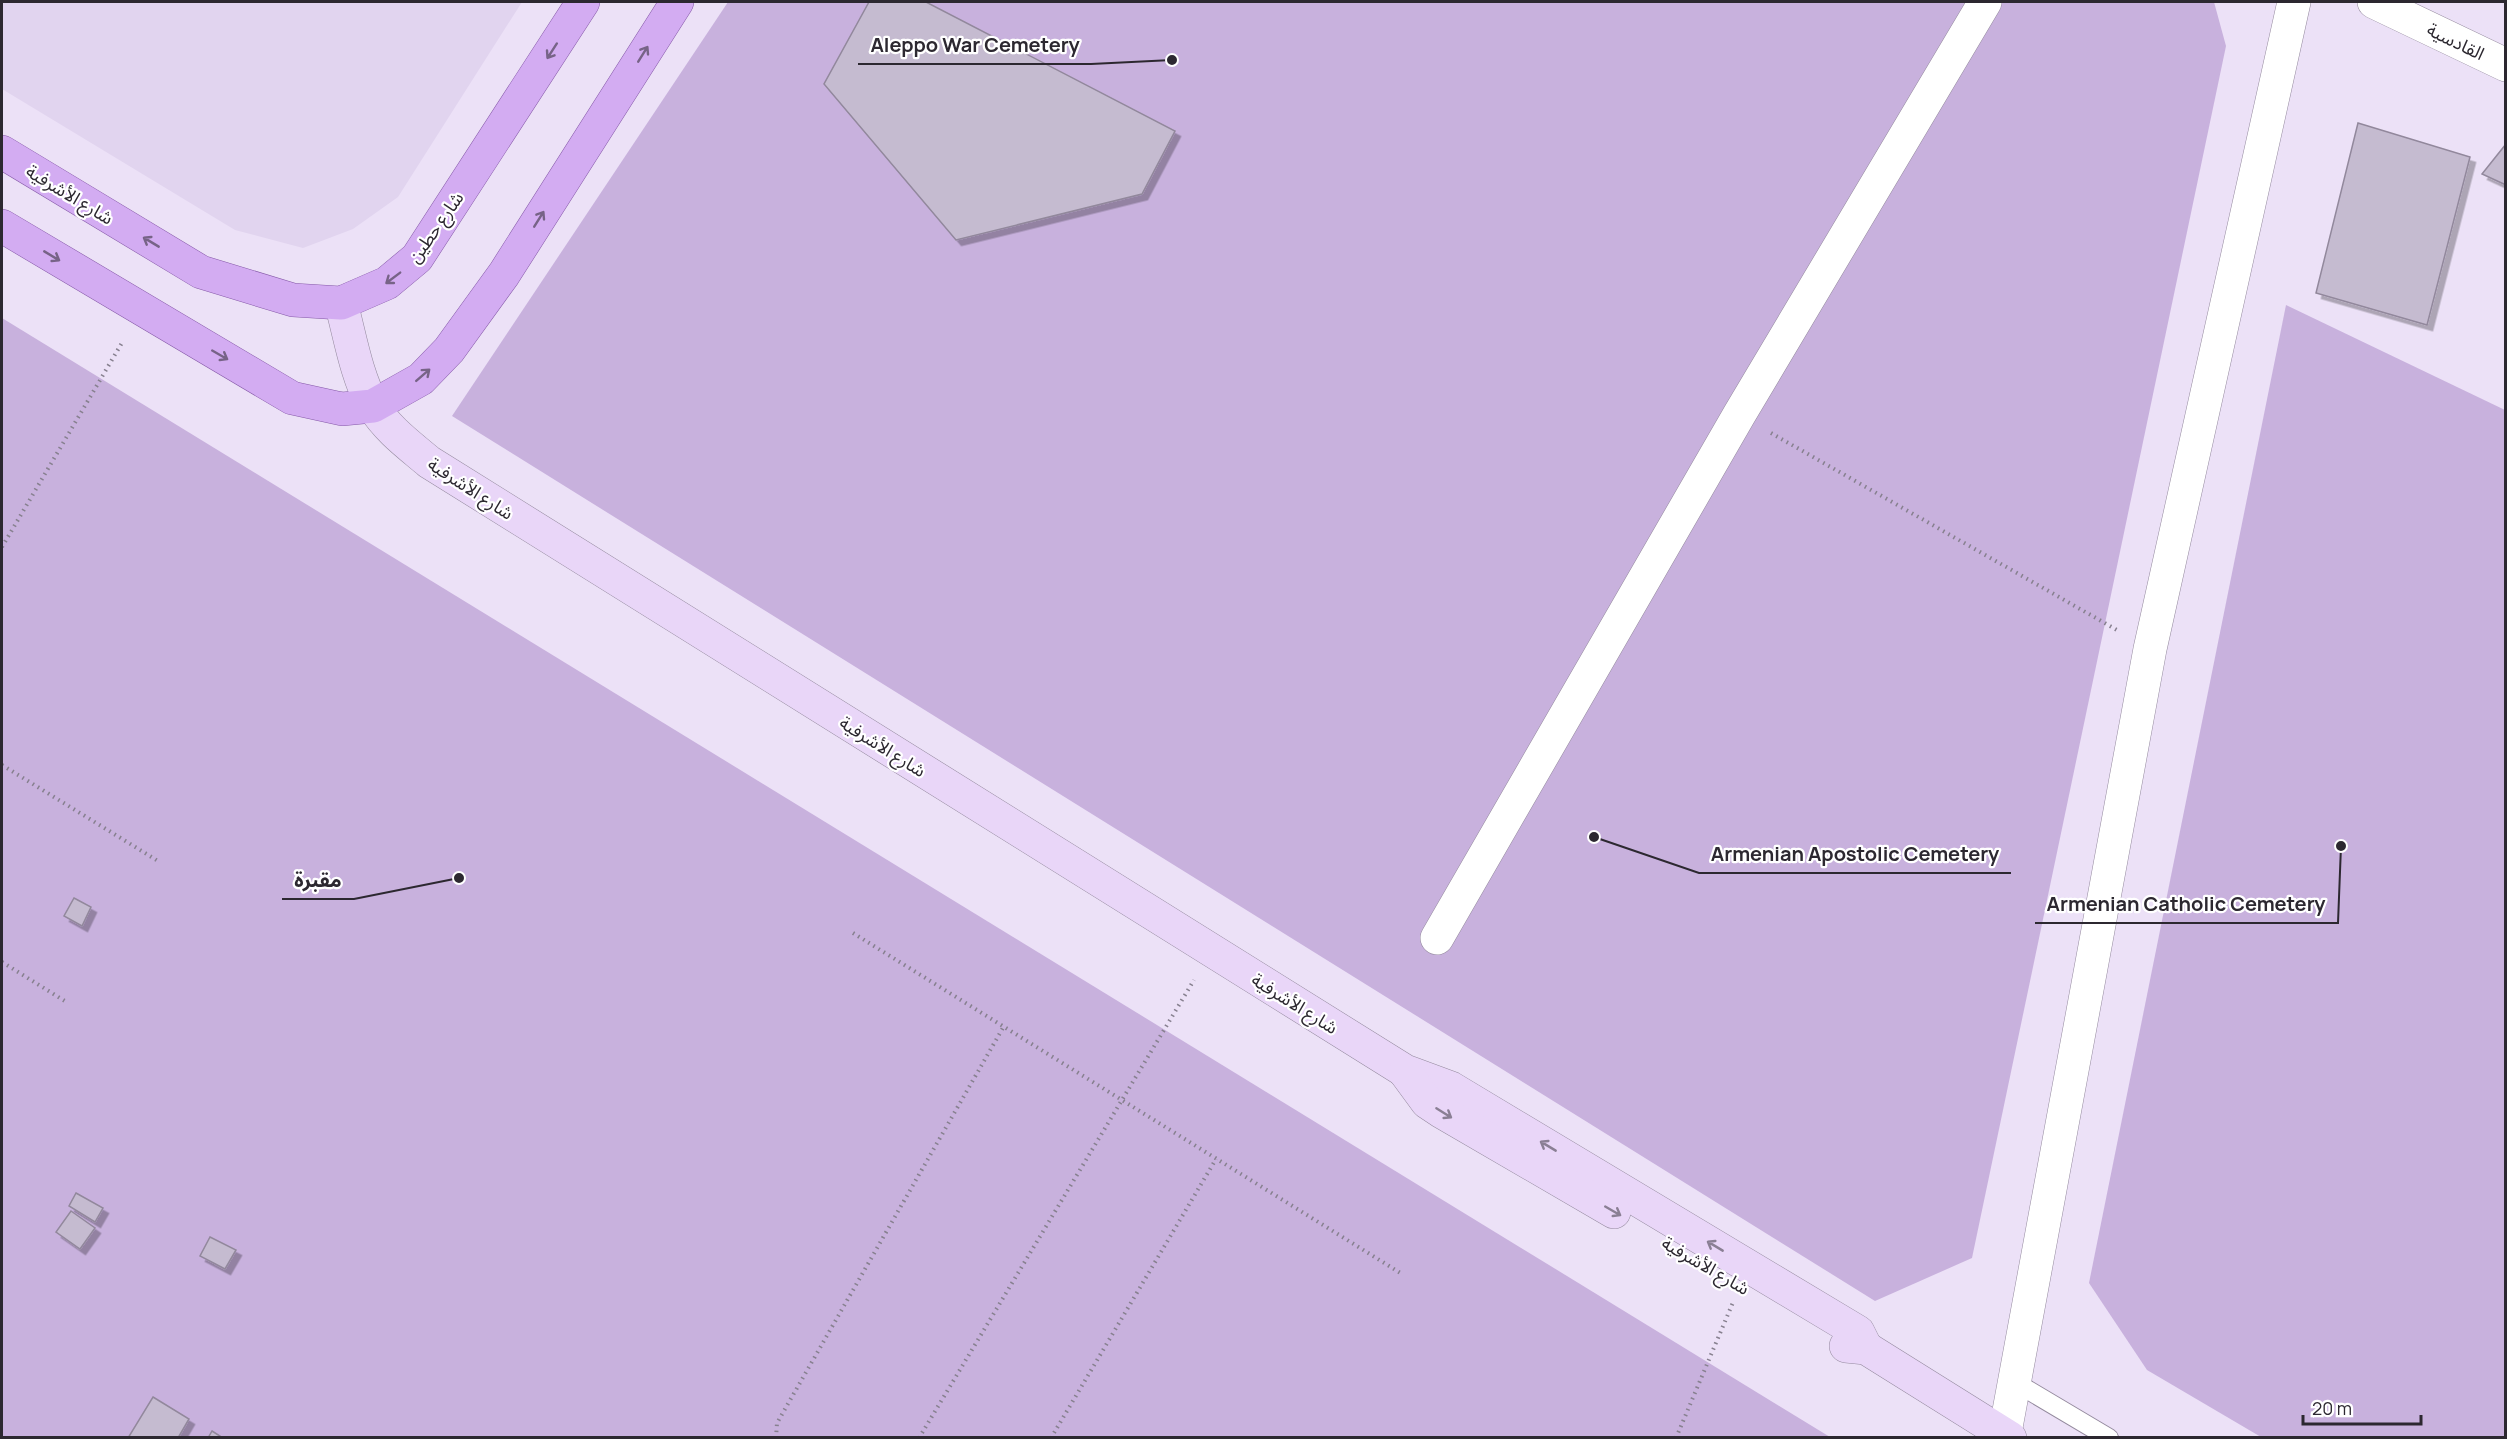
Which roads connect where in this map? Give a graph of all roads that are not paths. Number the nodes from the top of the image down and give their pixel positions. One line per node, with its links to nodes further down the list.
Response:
1 (583, 2): 10 (main road, شارع حطين, one-way to 10)
2 (676, 2): 11 (main road, one-way to 2)
3 (1985, 2): 12 (street)
4 (2294, 2): 15 (street)
5 (2374, 2): 6 (street, القادسية)
6 (2505, 65)
7 (2, 152): 9 (main road, شارع الأشرفية, one-way to 7)
8 (2, 226): 11 (main road, one-way to 11)
9 (201, 272): 10 (main road, شارع حطين)
10 (341, 303): 11 (street, شارع الأشرفية)
11 (373, 406): 13 (street, شارع الأشرفية)
12 (1437, 938)
13 (1405, 1071): 14 (street, شارع الأشرفية, one-way to 13); 14 (street, شارع الأشرفية, one-way to 14)
14 (1866, 1348): 16 (street, شارع الأشرفية)
15 (2013, 1381): 16 (street); 17 (lane)
16 (2007, 1436)
17 (2109, 1437)

